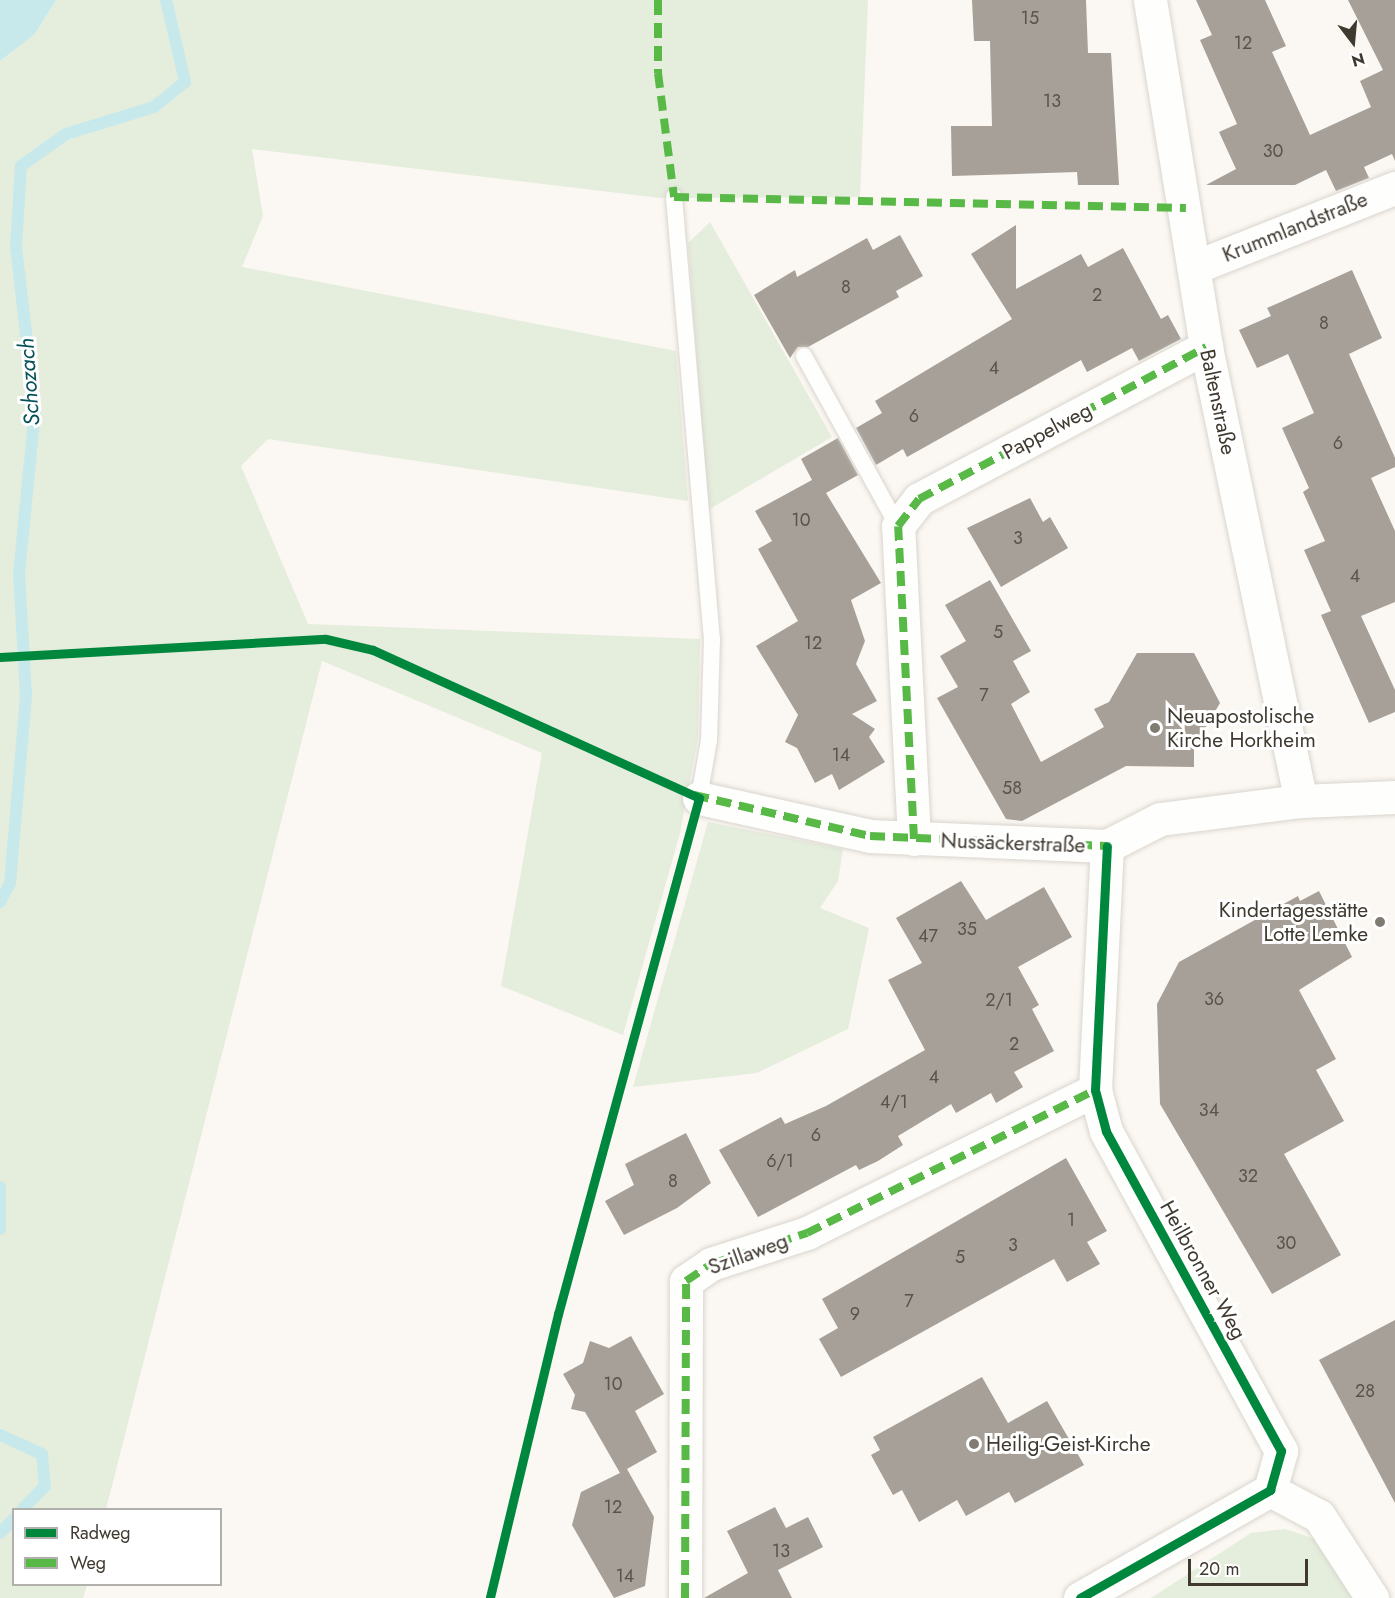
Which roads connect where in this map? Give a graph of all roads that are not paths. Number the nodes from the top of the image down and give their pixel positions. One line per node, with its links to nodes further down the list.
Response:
1 (1150, 0): 4 (street, Baltenstraße)
2 (1395, 188): 4 (street, Krummlandstraße)
3 (674, 198): 8 (lane)
4 (1195, 267): 5 (street, Baltenstraße)
5 (1206, 347): 7 (street, Pappelweg); 10 (street, Baltenstraße)
6 (804, 356): 7 (lane)
7 (898, 526): 11 (street)
8 (699, 798): 11 (street, Nussäckerstraße)
9 (1395, 798): 10 (street, Nussäckerstraße)
10 (1301, 801): 12 (street, Nussäckerstraße)
11 (914, 839): 12 (street, Nussäckerstraße)
12 (1107, 846): 13 (street, Heilbronner Weg)
13 (1095, 1090): 14 (street, Heilbronner Weg); 15 (street, Szillaweg)
14 (1270, 1490): 16 (street); 17 (street)
15 (686, 1598)
16 (1080, 1598)
17 (1372, 1598)

